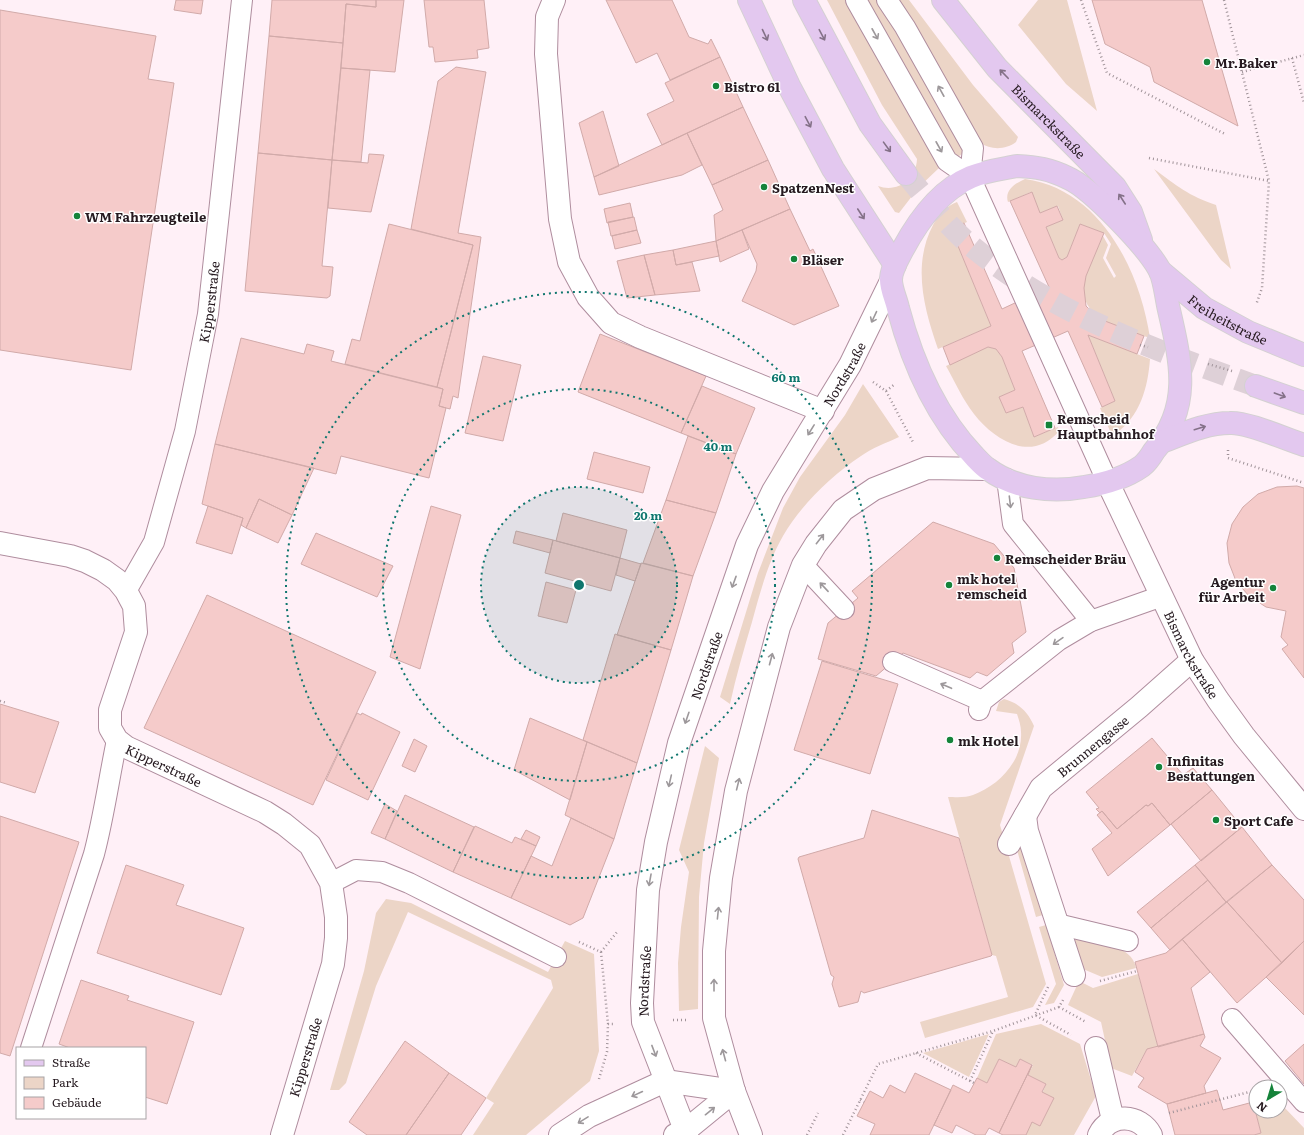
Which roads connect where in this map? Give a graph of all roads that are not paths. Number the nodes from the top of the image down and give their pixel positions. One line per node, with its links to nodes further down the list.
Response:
1 (242, 0): 24 (lane, Kipperstraße)
2 (749, 0): 12 (main road, one-way to 12)
3 (804, 0): 8 (main road, one-way to 8)
4 (856, 0): 9 (lane, one-way to 9)
5 (886, 0): 9 (lane, one-way to 5)
6 (943, 0): 10 (main road, Bismarckstraße, one-way to 6)
7 (547, 6): 16 (street)
8 (906, 174)
9 (970, 177): 10 (main road); 12 (main road); 21 (lane)
10 (1143, 247): 11 (main road)
11 (1160, 271): 13 (main road, Freiheitstraße); 17 (main road)
12 (893, 273): 16 (street, Nordstraße, one-way to 16); 19 (main road)
13 (1304, 354)
14 (1256, 386): 15 (main road, one-way to 15)
15 (1304, 403)
16 (823, 411): 42 (street, Nordstraße, one-way to 42)
17 (1164, 441): 18 (main road, one-way to 18); 21 (main road)
18 (1304, 445)
19 (987, 469): 20 (main road); 23 (street, one-way to 19)
20 (1007, 479): 21 (main road); 27 (lane, one-way to 27)
21 (1108, 483): 25 (street, Bismarckstraße)
22 (0, 543): 24 (street, Kipperstraße)
23 (803, 565): 26 (lane, one-way to 23); 43 (street, one-way to 23)
24 (126, 592): 30 (street, Kipperstraße)
25 (1162, 596): 27 (lane); 28 (street, Bismarckstraße)
26 (844, 609)
27 (1091, 621): 29 (lane, one-way to 29)
28 (1192, 660): 31 (street, Bismarckstraße); 32 (street, Brunnengasse)
29 (893, 662)
30 (117, 740): 34 (street, Kipperstraße); 40 (lane)
31 (1304, 808)
32 (1025, 816): 33 (street, Brunnengasse); 35 (street)
33 (1009, 844)
34 (331, 884): 37 (lane); 48 (street, Kipperstraße)
35 (1057, 924): 36 (lane); 38 (street)
36 (1128, 941)
37 (556, 957)
38 (1074, 975)
39 (1232, 1019): 44 (lane)
40 (31, 1047)
41 (1096, 1048): 45 (street)
42 (666, 1081): 43 (street); 47 (street, Nordstraße); 49 (street, one-way to 49)
43 (734, 1091): 47 (street, Nordstraße, one-way to 43); 50 (street)
44 (1304, 1102)
45 (1106, 1128): 46 (street)
46 (1147, 1130)
47 (682, 1134)
48 (282, 1135)
49 (560, 1135)
50 (751, 1135)

